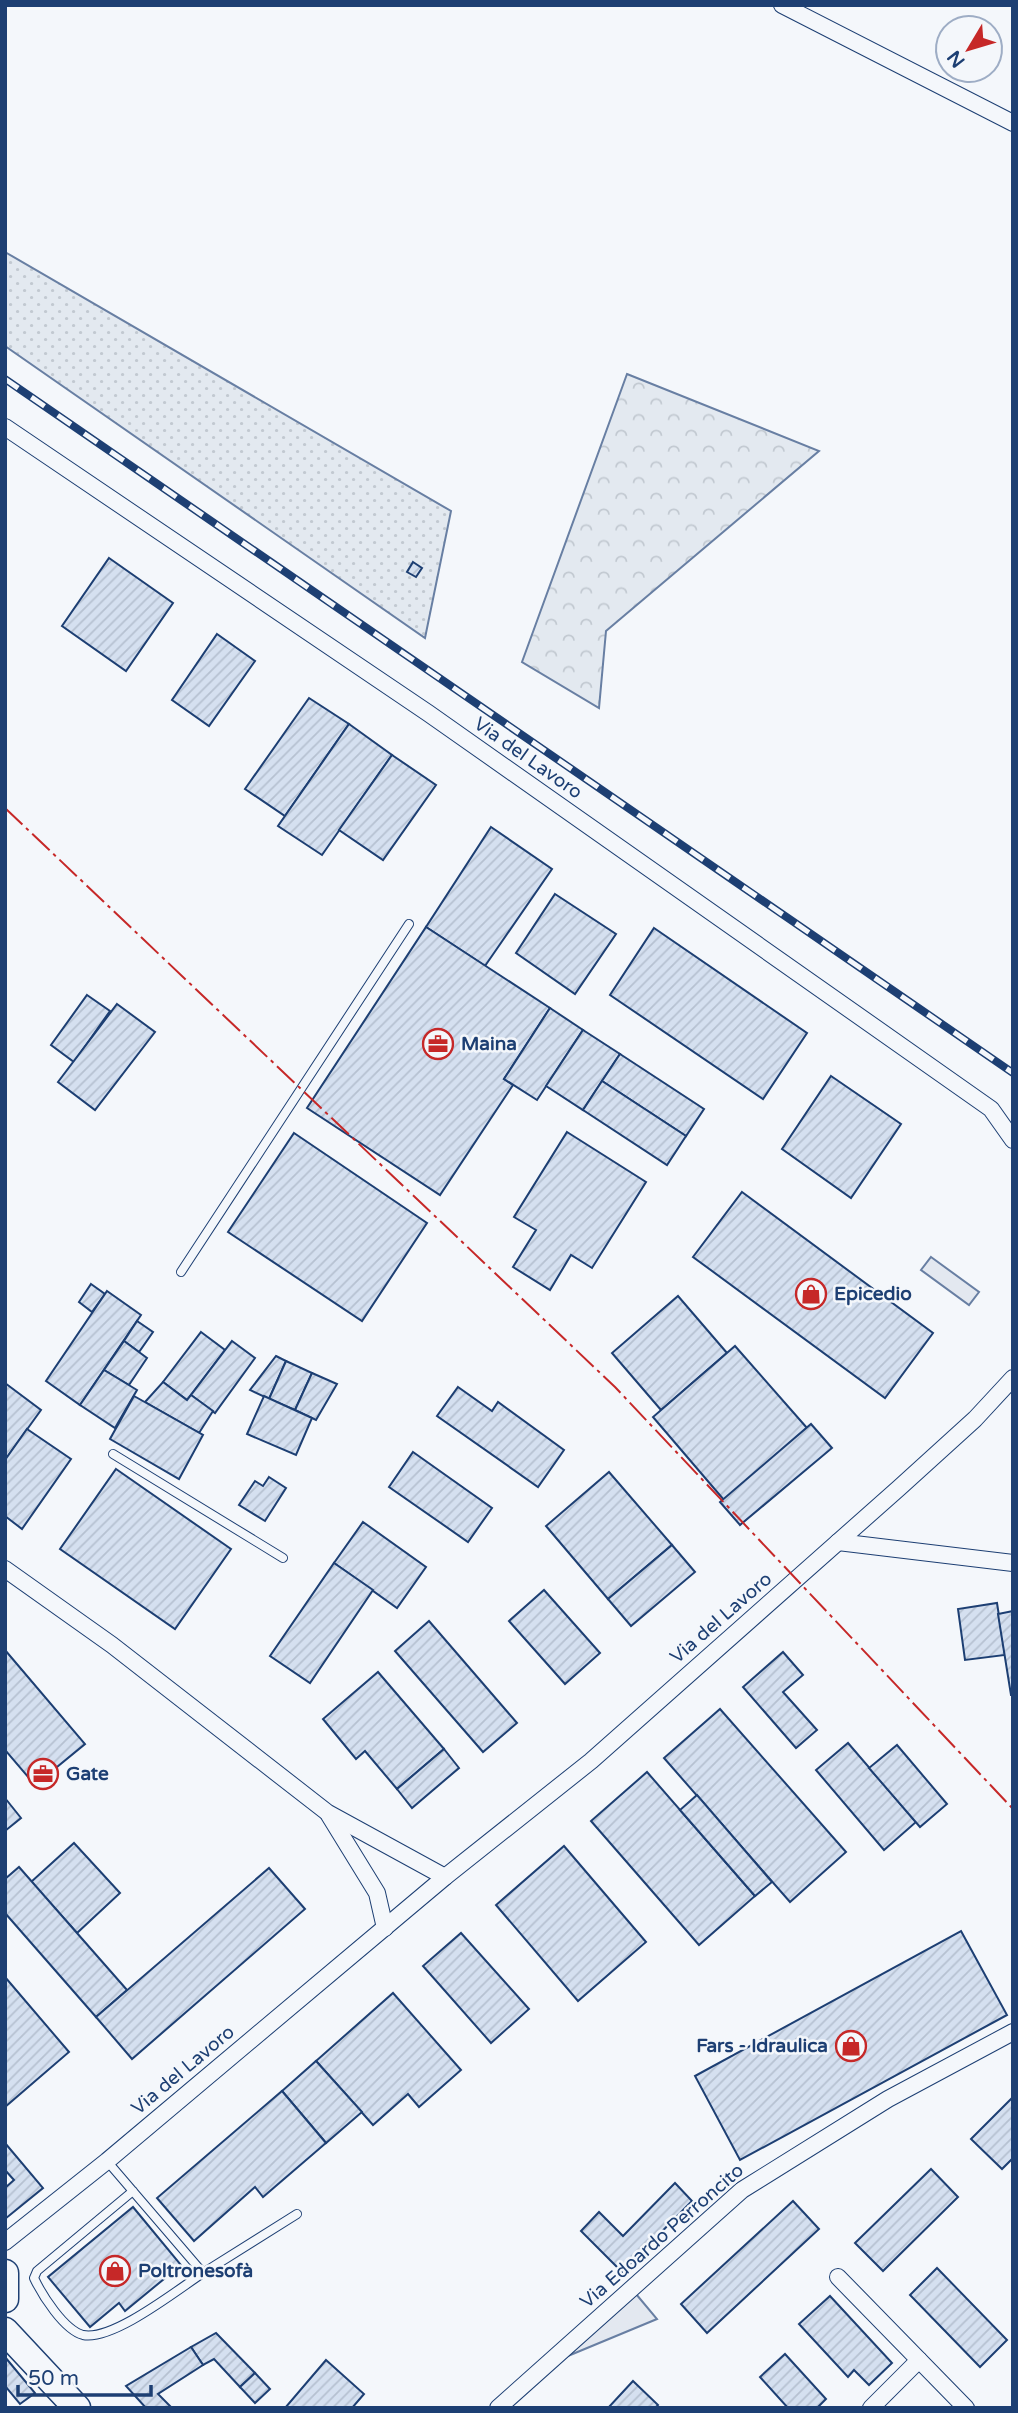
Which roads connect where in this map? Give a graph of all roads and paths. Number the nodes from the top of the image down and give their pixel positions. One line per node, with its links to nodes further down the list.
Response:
1 (782, 5): 2 (street)
2 (1013, 123)
3 (5, 426): 5 (street, Via del Lavoro)
4 (409, 924): 6 (lane)
5 (1013, 1140)
6 (181, 1272)
7 (1013, 1378): 9 (street, Via del Lavoro)
8 (113, 1454): 10 (lane)
9 (838, 1542): 11 (street); 14 (street, Via del Lavoro)
10 (283, 1558)
11 (1013, 1563)
12 (5, 1569): 13 (street)
13 (328, 1813): 14 (street); 15 (street)
14 (445, 1877): 15 (street, Via del Lavoro)
15 (385, 1928): 17 (street, Via del Lavoro)
16 (1013, 2032): 28 (street, Via Edoardo Perroncito)
17 (107, 2161): 18 (lane); 20 (street, Via del Lavoro)
18 (133, 2191): 22 (lane); 22 (lane)
19 (297, 2214): 22 (lane)
20 (5, 2242)
21 (5, 2273): 24 (main road)
22 (203, 2273)
23 (838, 2277): 26 (street)
24 (5, 2299)
25 (5, 2331): 27 (main road)
26 (919, 2360): 29 (street); 30 (street)
27 (76, 2408)
28 (498, 2408)
29 (871, 2408)
30 (966, 2408)

